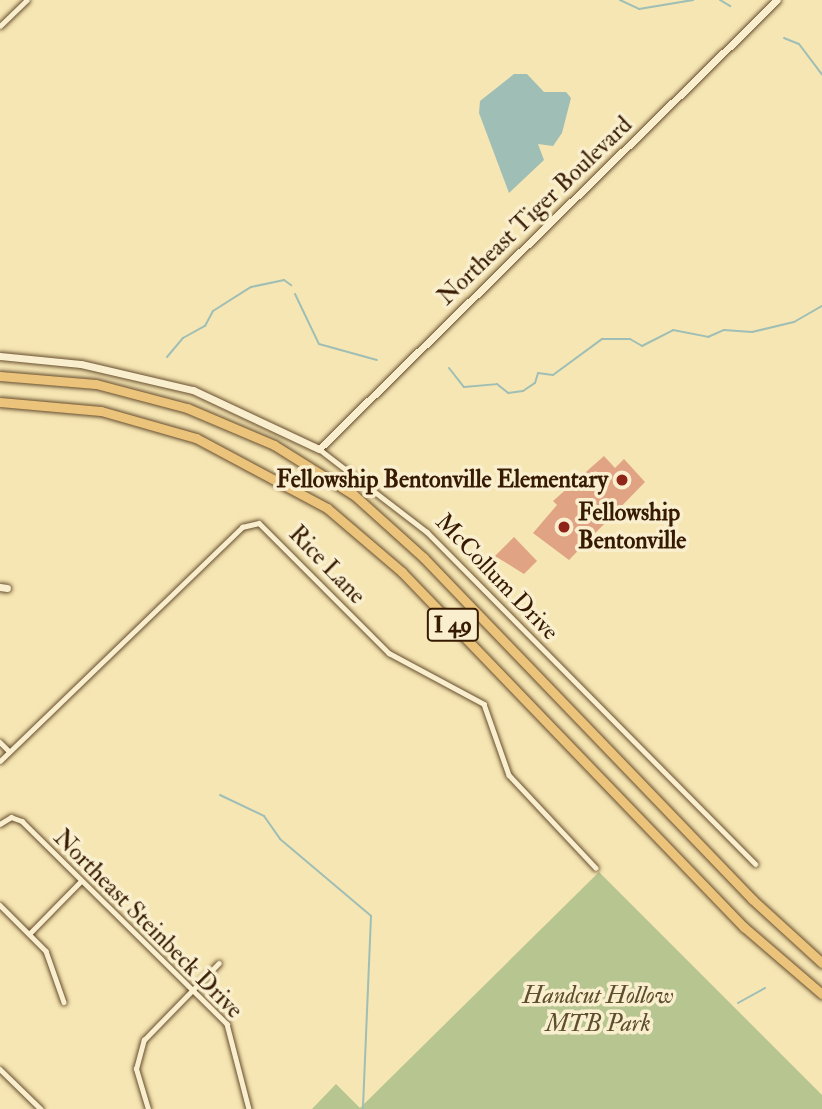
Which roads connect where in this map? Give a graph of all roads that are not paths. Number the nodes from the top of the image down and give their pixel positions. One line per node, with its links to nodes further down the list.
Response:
1 (27, 0): 3 (street)
2 (776, 0): 7 (street, Northeast Tiger Boulevard)
3 (0, 26)
4 (0, 356): 7 (street, McCollum Drive)
5 (0, 376): 18 (highway, I 49)
6 (0, 402): 20 (highway, I 49)
7 (319, 449): 12 (street, McCollum Drive)
8 (0, 742): 9 (street)
9 (9, 751): 10 (street); 13 (street, Rice Lane)
10 (0, 761)
11 (0, 824): 14 (street, Northeast Steinbeck Drive)
12 (754, 864)
13 (596, 869)
14 (81, 881): 16 (street); 19 (street, Northeast Steinbeck Drive)
15 (0, 905): 16 (street)
16 (29, 933): 21 (street)
17 (219, 963): 19 (street)
18 (822, 963)
19 (193, 990): 24 (street); 25 (street, Northeast Steinbeck Drive)
20 (822, 994)
21 (64, 1002)
22 (0, 1069): 23 (street)
23 (41, 1109)
24 (148, 1109)
25 (250, 1109)

